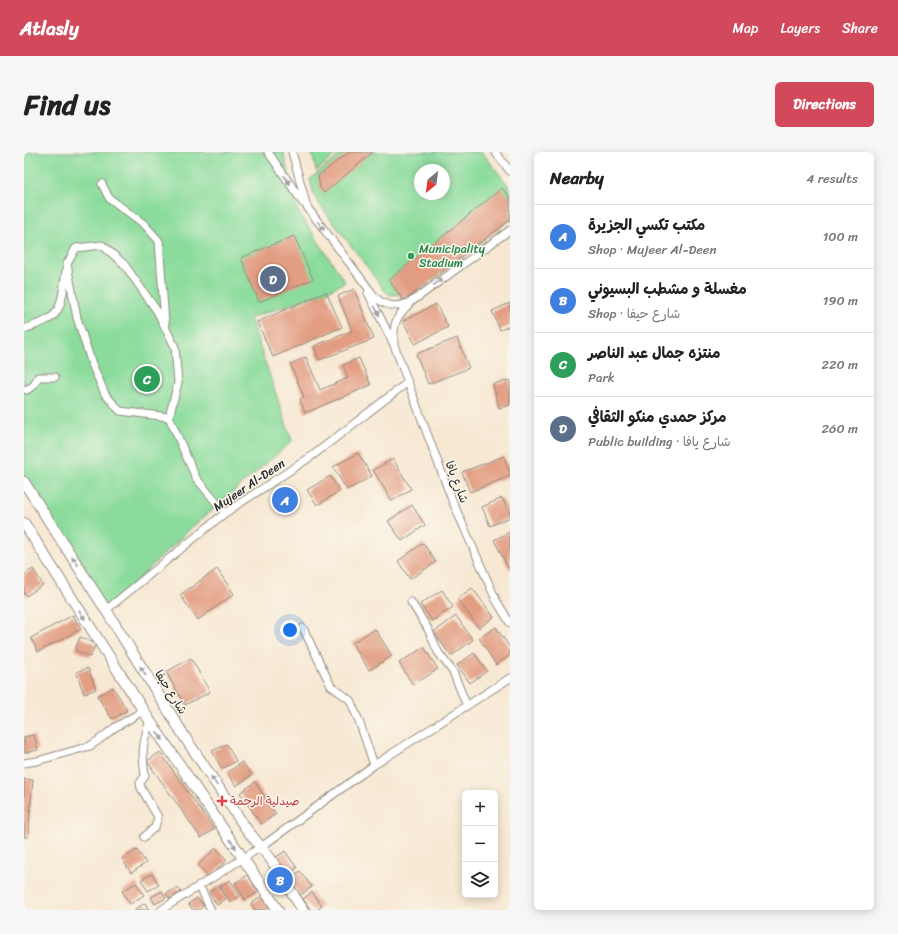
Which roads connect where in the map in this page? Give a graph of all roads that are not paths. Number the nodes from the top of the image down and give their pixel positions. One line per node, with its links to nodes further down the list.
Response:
1 (268, 152): 6 (street, one-way to 6)
2 (292, 152): 6 (street)
3 (495, 152): 4 (street)
4 (510, 171)
5 (102, 184): 11 (street)
6 (307, 207): 9 (street, one-way to 9)
7 (510, 230): 10 (street, one-way to 7)
8 (67, 264): 11 (street); 12 (street); 17 (street)
9 (359, 277): 10 (street); 13 (street, one-way to 13)
10 (414, 300): 13 (street)
11 (166, 328): 17 (street)
12 (24, 329)
13 (394, 344): 15 (street, شارع يافا)
14 (55, 377): 16 (street)
15 (408, 382): 19 (street, Mujeer Al-Deen); 23 (street, شارع يافا)
16 (24, 389)
17 (169, 417): 19 (street)
18 (24, 482): 22 (main road, شارع حيفا, one-way to 18)
19 (225, 513): 22 (street, Mujeer Al-Deen)
20 (24, 523): 27 (main road, one-way to 27)
21 (411, 602): 26 (street)
22 (106, 610): 32 (main road, شارع حيفا, one-way to 22)
23 (510, 623)
24 (303, 628): 30 (street)
25 (510, 678): 26 (street)
26 (467, 706): 30 (street)
27 (143, 711): 28 (main road); 29 (street)
28 (150, 722): 31 (street); 33 (main road, one-way to 33)
29 (24, 763)
30 (374, 765): 32 (street)
31 (144, 837)
32 (261, 847): 33 (street); 39 (main road, شارع حيفا)
33 (242, 859): 34 (street); 38 (main road)
34 (199, 885): 35 (street); 37 (street)
35 (173, 907): 36 (street)
36 (160, 910)
37 (211, 910)
38 (278, 910)
39 (303, 910)

